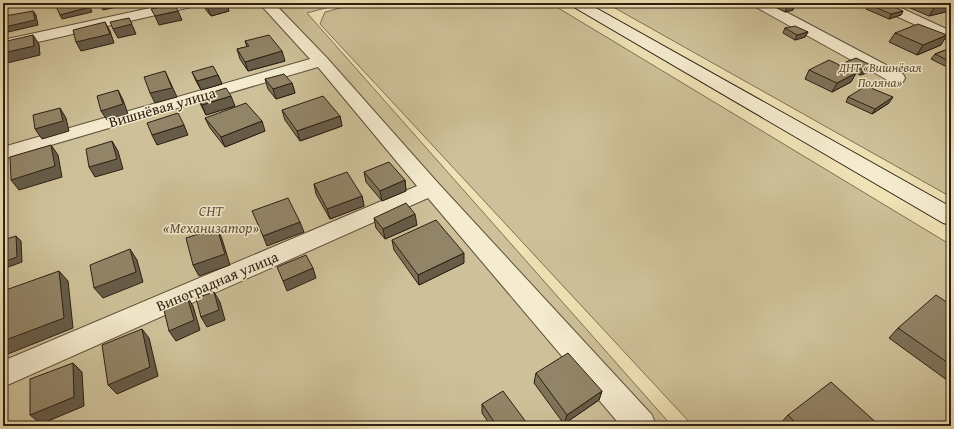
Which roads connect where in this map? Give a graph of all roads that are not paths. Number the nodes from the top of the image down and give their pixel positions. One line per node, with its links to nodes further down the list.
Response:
1 (191, 3): 7 (street)
2 (266, 3): 8 (street)
3 (577, 3): 12 (street)
4 (759, 3): 9 (street)
5 (879, 3): 6 (street)
6 (951, 37)
7 (3, 45)
8 (321, 61): 10 (street, Вишнёвая улица); 11 (street)
9 (896, 78)
10 (3, 153)
11 (431, 188): 13 (street, Виноградная улица); 14 (street)
12 (951, 217)
13 (3, 374)
14 (635, 424)

